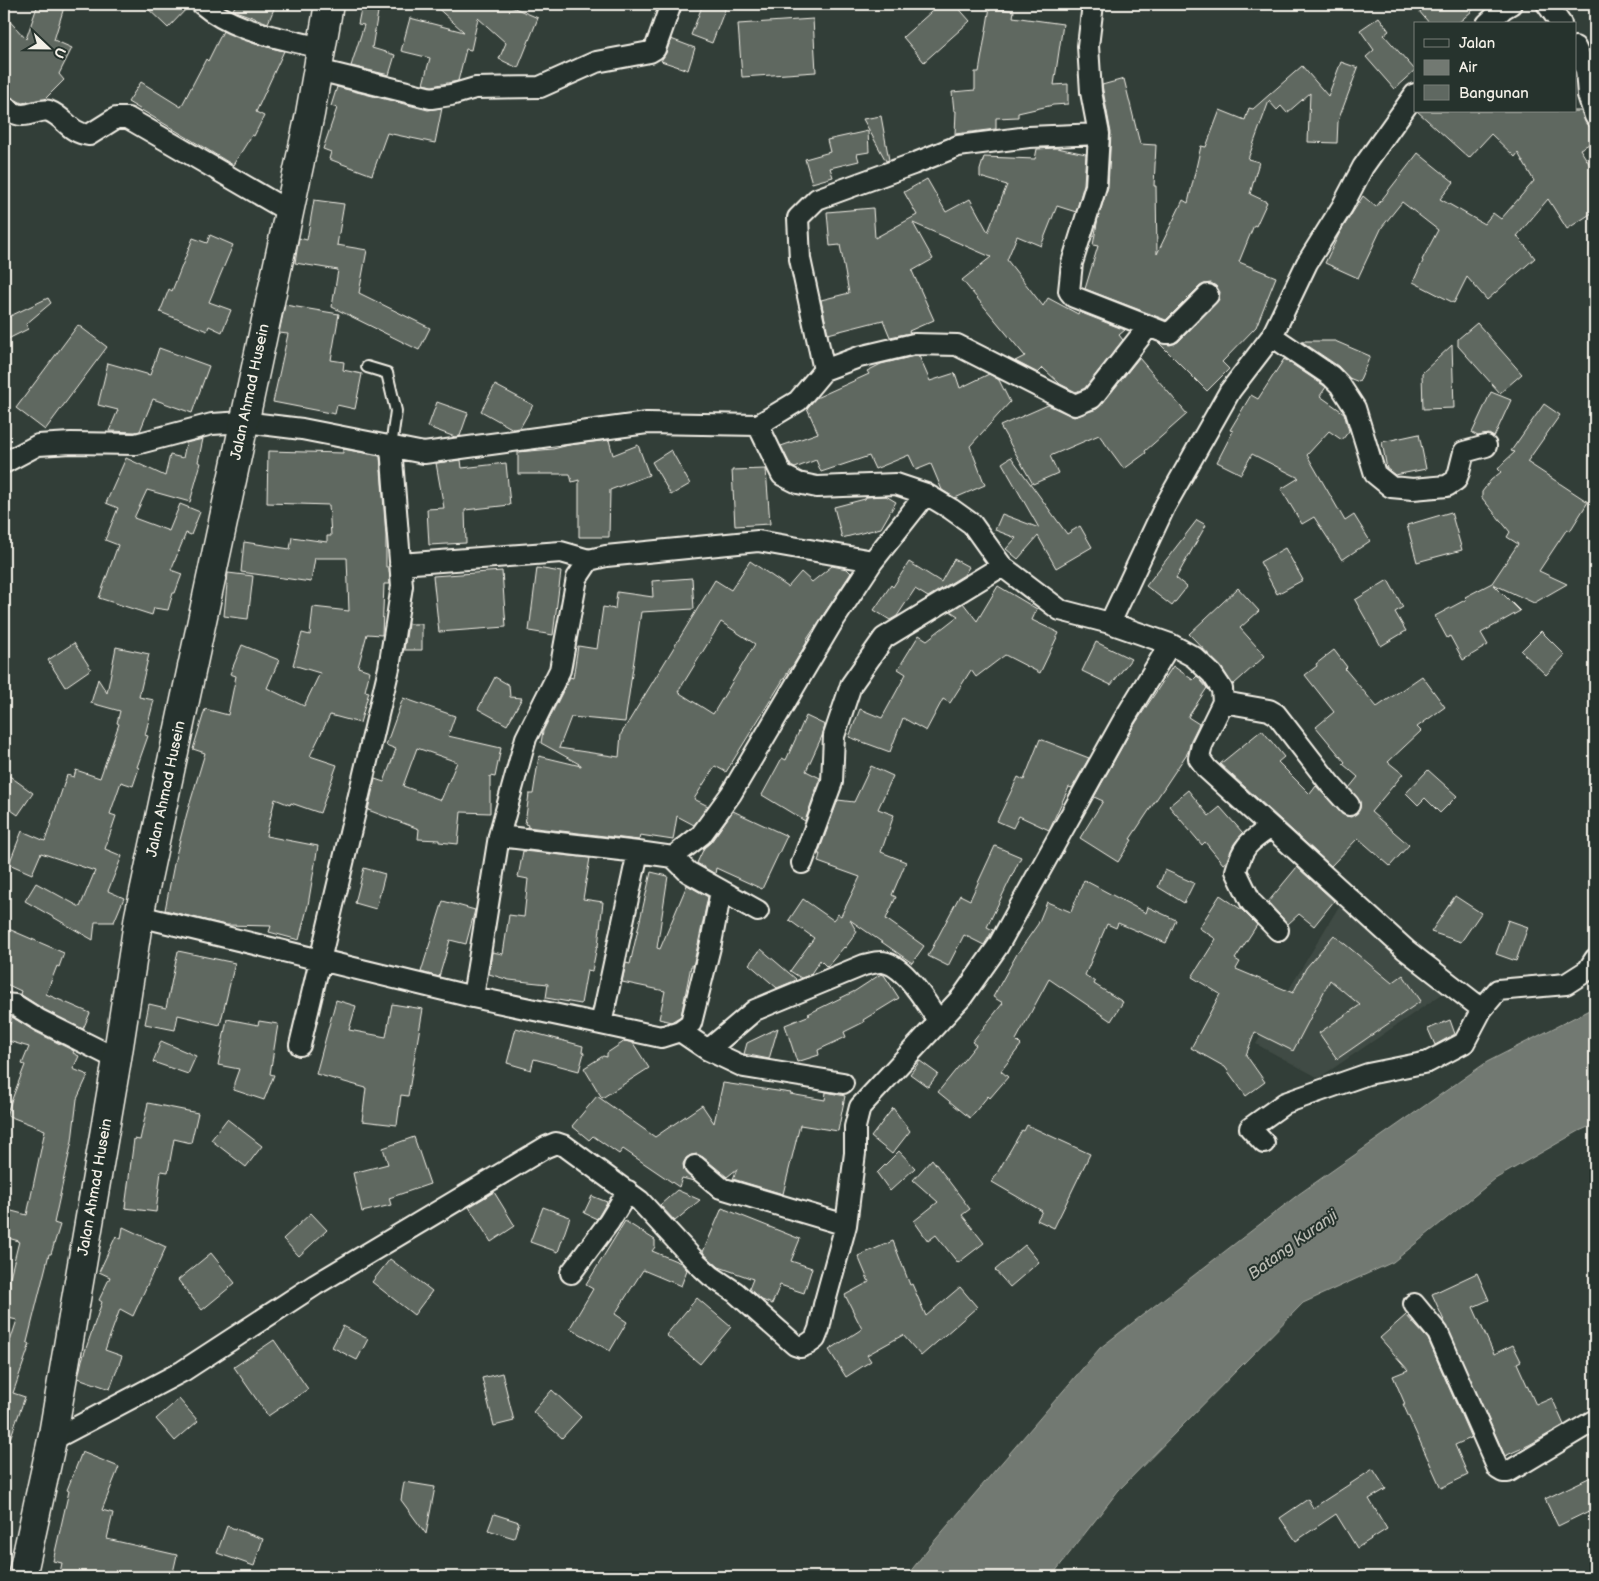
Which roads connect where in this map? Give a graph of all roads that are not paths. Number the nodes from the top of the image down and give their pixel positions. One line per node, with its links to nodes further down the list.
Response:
1 (202, 4): 10 (street)
2 (329, 4): 10 (main road, Jalan Ahmad Husein)
3 (671, 4): 10 (street)
4 (1092, 4): 15 (street)
5 (1511, 4): 7 (street)
6 (1548, 4): 8 (street)
7 (1489, 22)
8 (1560, 22)
9 (1576, 49): 11 (street)
10 (320, 59): 16 (main road, Jalan Ahmad Husein)
11 (1590, 76): 14 (street)
12 (1414, 95): 19 (street)
13 (4, 106): 16 (street)
14 (1595, 116)
15 (1099, 134): 18 (street); 21 (street)
16 (288, 211): 22 (main road, Jalan Ahmad Husein)
17 (1208, 295): 18 (street)
18 (1148, 327): 21 (street)
19 (1272, 336): 24 (street); 32 (street)
20 (367, 367): 25 (lane)
21 (824, 370): 23 (street)
22 (244, 422): 25 (street); 26 (street); 43 (main road, Jalan Ahmad Husein)
23 (758, 426): 25 (street); 27 (street)
24 (1486, 446)
25 (391, 447): 30 (street)
26 (4, 463)
27 (926, 494): 29 (street); 31 (street)
28 (589, 560): 29 (street); 30 (street); 37 (street)
29 (873, 561): 39 (street)
30 (400, 564): 46 (street)
31 (1002, 566): 32 (street); 40 (street)
32 (1110, 623): 33 (street)
33 (1170, 644): 34 (street); 50 (street)
34 (1223, 702): 35 (street); 36 (street)
35 (1348, 805)
36 (1271, 827): 44 (street); 49 (street)
37 (499, 836): 38 (street); 47 (street)
38 (638, 852): 39 (street); 51 (street)
39 (673, 857): 41 (street)
40 (802, 863)
41 (721, 891): 42 (street); 52 (street)
42 (758, 910)
43 (139, 916): 46 (street); 55 (main road, Jalan Ahmad Husein)
44 (1278, 930)
45 (1595, 959): 49 (street)
46 (319, 961): 47 (street); 53 (street)
47 (473, 998): 51 (street)
48 (4, 1004): 55 (street)
49 (1482, 1010): 57 (street)
50 (940, 1022): 54 (street); 60 (street)
51 (601, 1024): 52 (street)
52 (680, 1031): 54 (street)
53 (300, 1045)
54 (708, 1050): 56 (street)
55 (117, 1059): 64 (main road, Jalan Ahmad Husein)
56 (843, 1083)
57 (1264, 1143)
58 (695, 1166): 60 (street)
59 (628, 1191): 60 (street); 61 (street); 64 (street)
60 (846, 1225)
61 (571, 1273)
62 (1414, 1304): 63 (street)
63 (1595, 1420)
64 (52, 1440): 65 (main road, Jalan Ahmad Husein)
65 (22, 1577)

